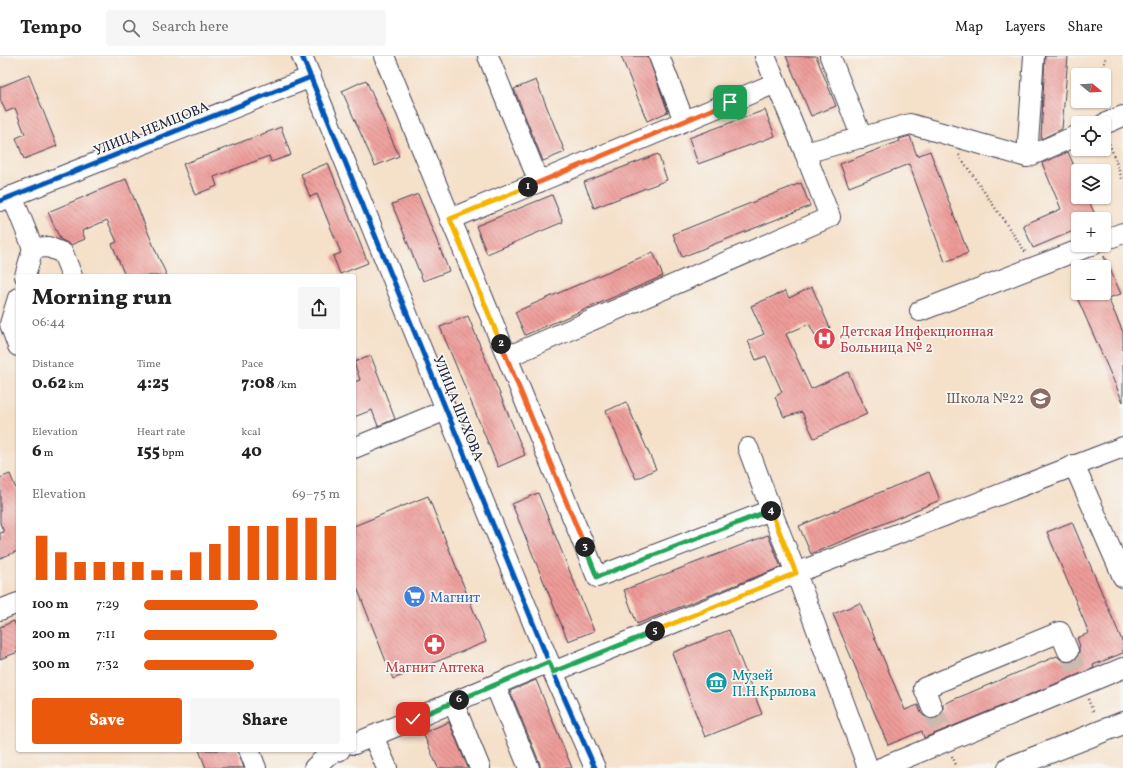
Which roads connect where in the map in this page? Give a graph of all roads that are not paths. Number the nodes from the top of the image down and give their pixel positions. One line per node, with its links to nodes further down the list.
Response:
1 (302, 56): 8 (street, УЛИЦА ШУХОВА)
2 (384, 56): 19 (street)
3 (488, 56): 17 (street)
4 (659, 56): 11 (street)
5 (765, 56): 9 (street)
6 (830, 56): 13 (street)
7 (1034, 56): 16 (street)
8 (311, 76): 18 (street, УЛИЦА НЕМЦОВА); 30 (street, УЛИЦА ШУХОВА)
9 (776, 84): 11 (street); 15 (street)
10 (1123, 116): 12 (street)
11 (684, 122): 17 (street)
12 (1111, 125)
13 (862, 138): 15 (street); 16 (street)
14 (1071, 138): 16 (street)
15 (805, 153): 29 (street)
16 (1027, 156)
17 (539, 182): 19 (street)
18 (6, 199): 22 (street)
19 (450, 219): 29 (street)
20 (1123, 233): 21 (street)
21 (1111, 237)
22 (33, 248): 24 (street); 25 (street)
23 (1074, 252): 27 (street)
24 (26, 274)
25 (71, 274)
26 (16, 304): 28 (street)
27 (920, 311)
28 (16, 340)
29 (507, 357): 35 (street)
30 (446, 410): 31 (street); 41 (street, УЛИЦА ШУХОВА)
31 (356, 447)
32 (748, 448): 35 (street)
33 (1122, 449): 34 (street)
34 (1074, 465): 36 (street); 37 (street)
35 (771, 510): 36 (street)
36 (796, 573): 41 (street); 57 (street)
37 (1123, 577)
38 (16, 604): 39 (street)
39 (0, 610)
40 (1068, 651): 45 (street)
41 (551, 667): 43 (street); 56 (street, УЛИЦА ШУХОВА)
42 (1123, 668): 58 (street)
43 (495, 685): 44 (street); 55 (street)
44 (453, 702): 47 (street); 54 (street)
45 (932, 708)
46 (1123, 722): 59 (main road)
47 (373, 736): 48 (street); 53 (street)
48 (356, 743)
49 (250, 752): 51 (street)
50 (335, 752): 52 (street)
51 (256, 768)
52 (314, 768)
53 (387, 768)
54 (480, 768)
55 (529, 768)
56 (595, 768)
57 (868, 768)
58 (881, 768)
59 (1009, 768)

